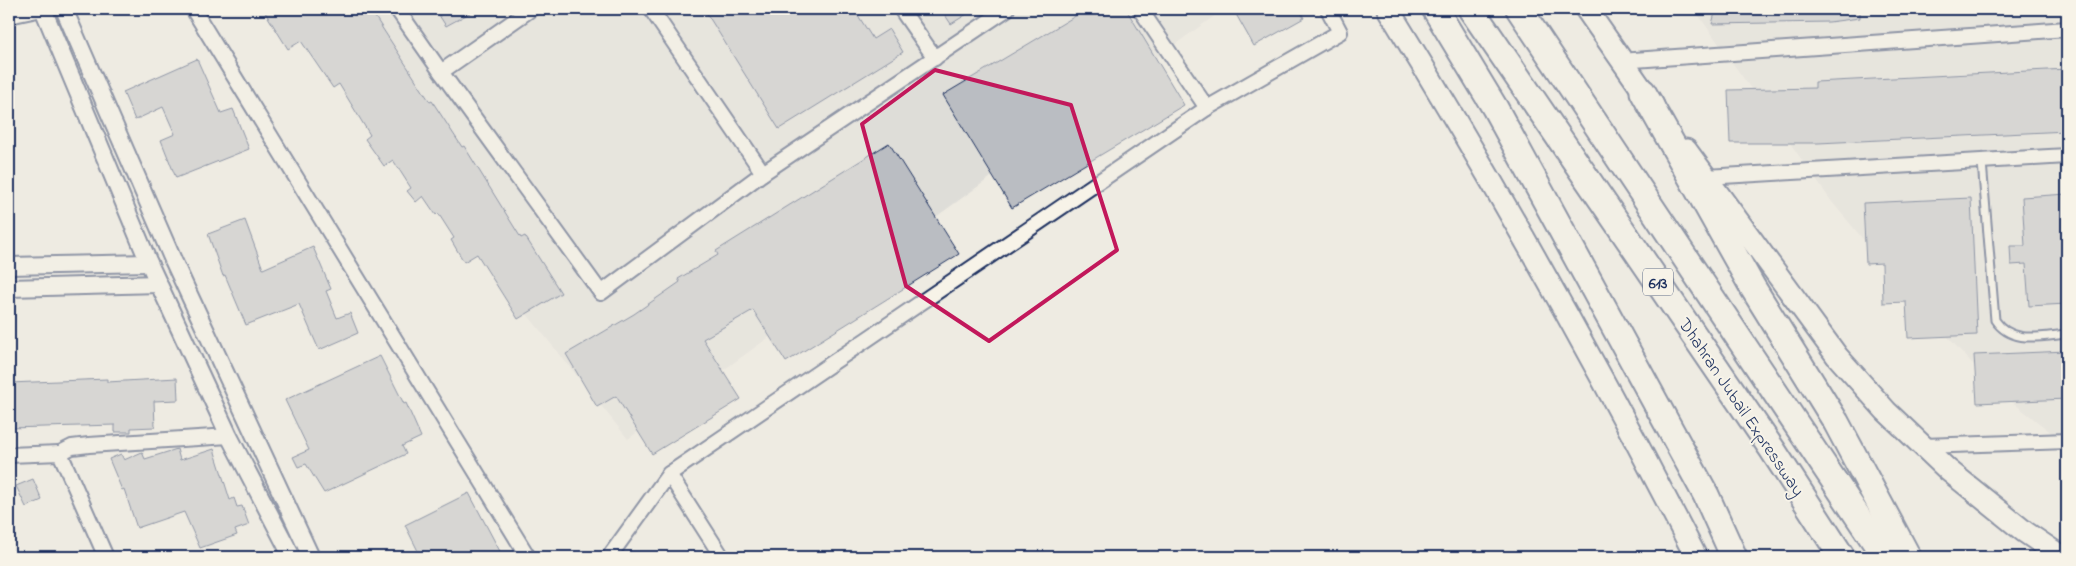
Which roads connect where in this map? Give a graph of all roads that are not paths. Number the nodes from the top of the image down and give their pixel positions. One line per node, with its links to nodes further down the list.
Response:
1 (43, 9): 16 (street); 27 (street)
2 (64, 9): 40 (street)
3 (193, 9): 41 (street)
4 (397, 9): 20 (street)
5 (531, 9): 20 (street)
6 (651, 9): 25 (street)
7 (901, 9): 18 (street)
8 (1006, 9): 18 (street)
9 (1140, 9): 22 (street)
10 (1328, 9): 22 (street)
11 (1388, 9): 44 (main road)
12 (1434, 9): 45 (highway)
13 (1472, 9): 46 (highway, Dhahran Jubail Expressway / 613)
14 (1519, 9): 47 (highway, Dhahran Jubail Expressway / 613)
15 (1586, 9): 19 (main road)
16 (9, 16)
17 (2067, 28): 19 (street)
18 (936, 58): 25 (street)
19 (1620, 61): 21 (main road)
20 (440, 72): 25 (street)
21 (1644, 92): 26 (main road); 48 (highway)
22 (1207, 108): 37 (street)
23 (2067, 156): 24 (street)
24 (1982, 162): 26 (street); 31 (lane)
25 (763, 173)
26 (1706, 177): 34 (main road)
27 (149, 263): 28 (street); 29 (street)
28 (9, 266)
29 (159, 284): 30 (street); 32 (street)
30 (9, 288)
31 (2067, 334)
32 (228, 436): 35 (street); 39 (street)
33 (2067, 441): 34 (street)
34 (1923, 446): 49 (main road)
35 (60, 453): 36 (street); 38 (street)
36 (9, 455)
37 (669, 474): 42 (street); 43 (street)
38 (106, 557)
39 (292, 557)
40 (311, 557)
41 (528, 557)
42 (609, 557)
43 (722, 557)
44 (1696, 557)
45 (1734, 557)
46 (1842, 557)
47 (1885, 557)
48 (1908, 557)
49 (2062, 557)

